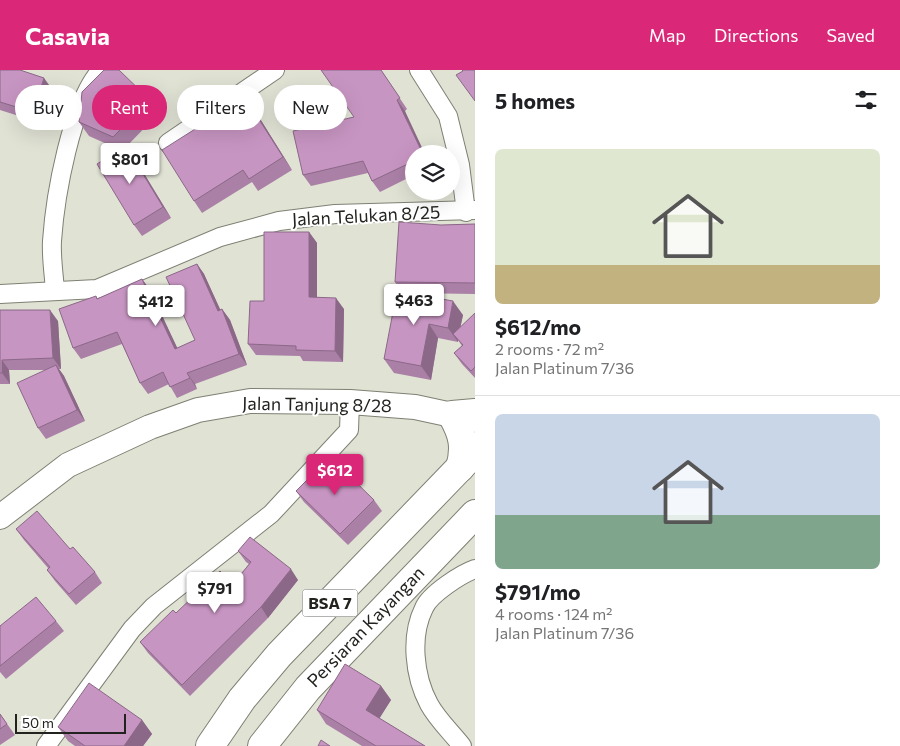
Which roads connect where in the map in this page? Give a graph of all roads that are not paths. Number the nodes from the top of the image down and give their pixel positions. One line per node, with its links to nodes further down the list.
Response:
1 (101, 70): 6 (street)
2 (275, 70): 4 (street)
3 (418, 70): 5 (street)
4 (168, 143)
5 (470, 211): 6 (street, Jalan Telukan 8/25)
6 (55, 291): 7 (street, Jalan Telukan 8/25)
7 (0, 294)
8 (350, 402): 9 (street, Jalan Tanjung 8/28); 12 (street, Jalan Tanjung 8/28); 14 (street)
9 (467, 417): 10 (main road)
10 (467, 460): 15 (main road, BSA 7)
11 (475, 514): 16 (main road, Persiaran Kayangan / BSA 7)
12 (0, 517)
13 (475, 569): 17 (street)
14 (46, 746)
15 (210, 746)
16 (262, 746)
17 (462, 746)

